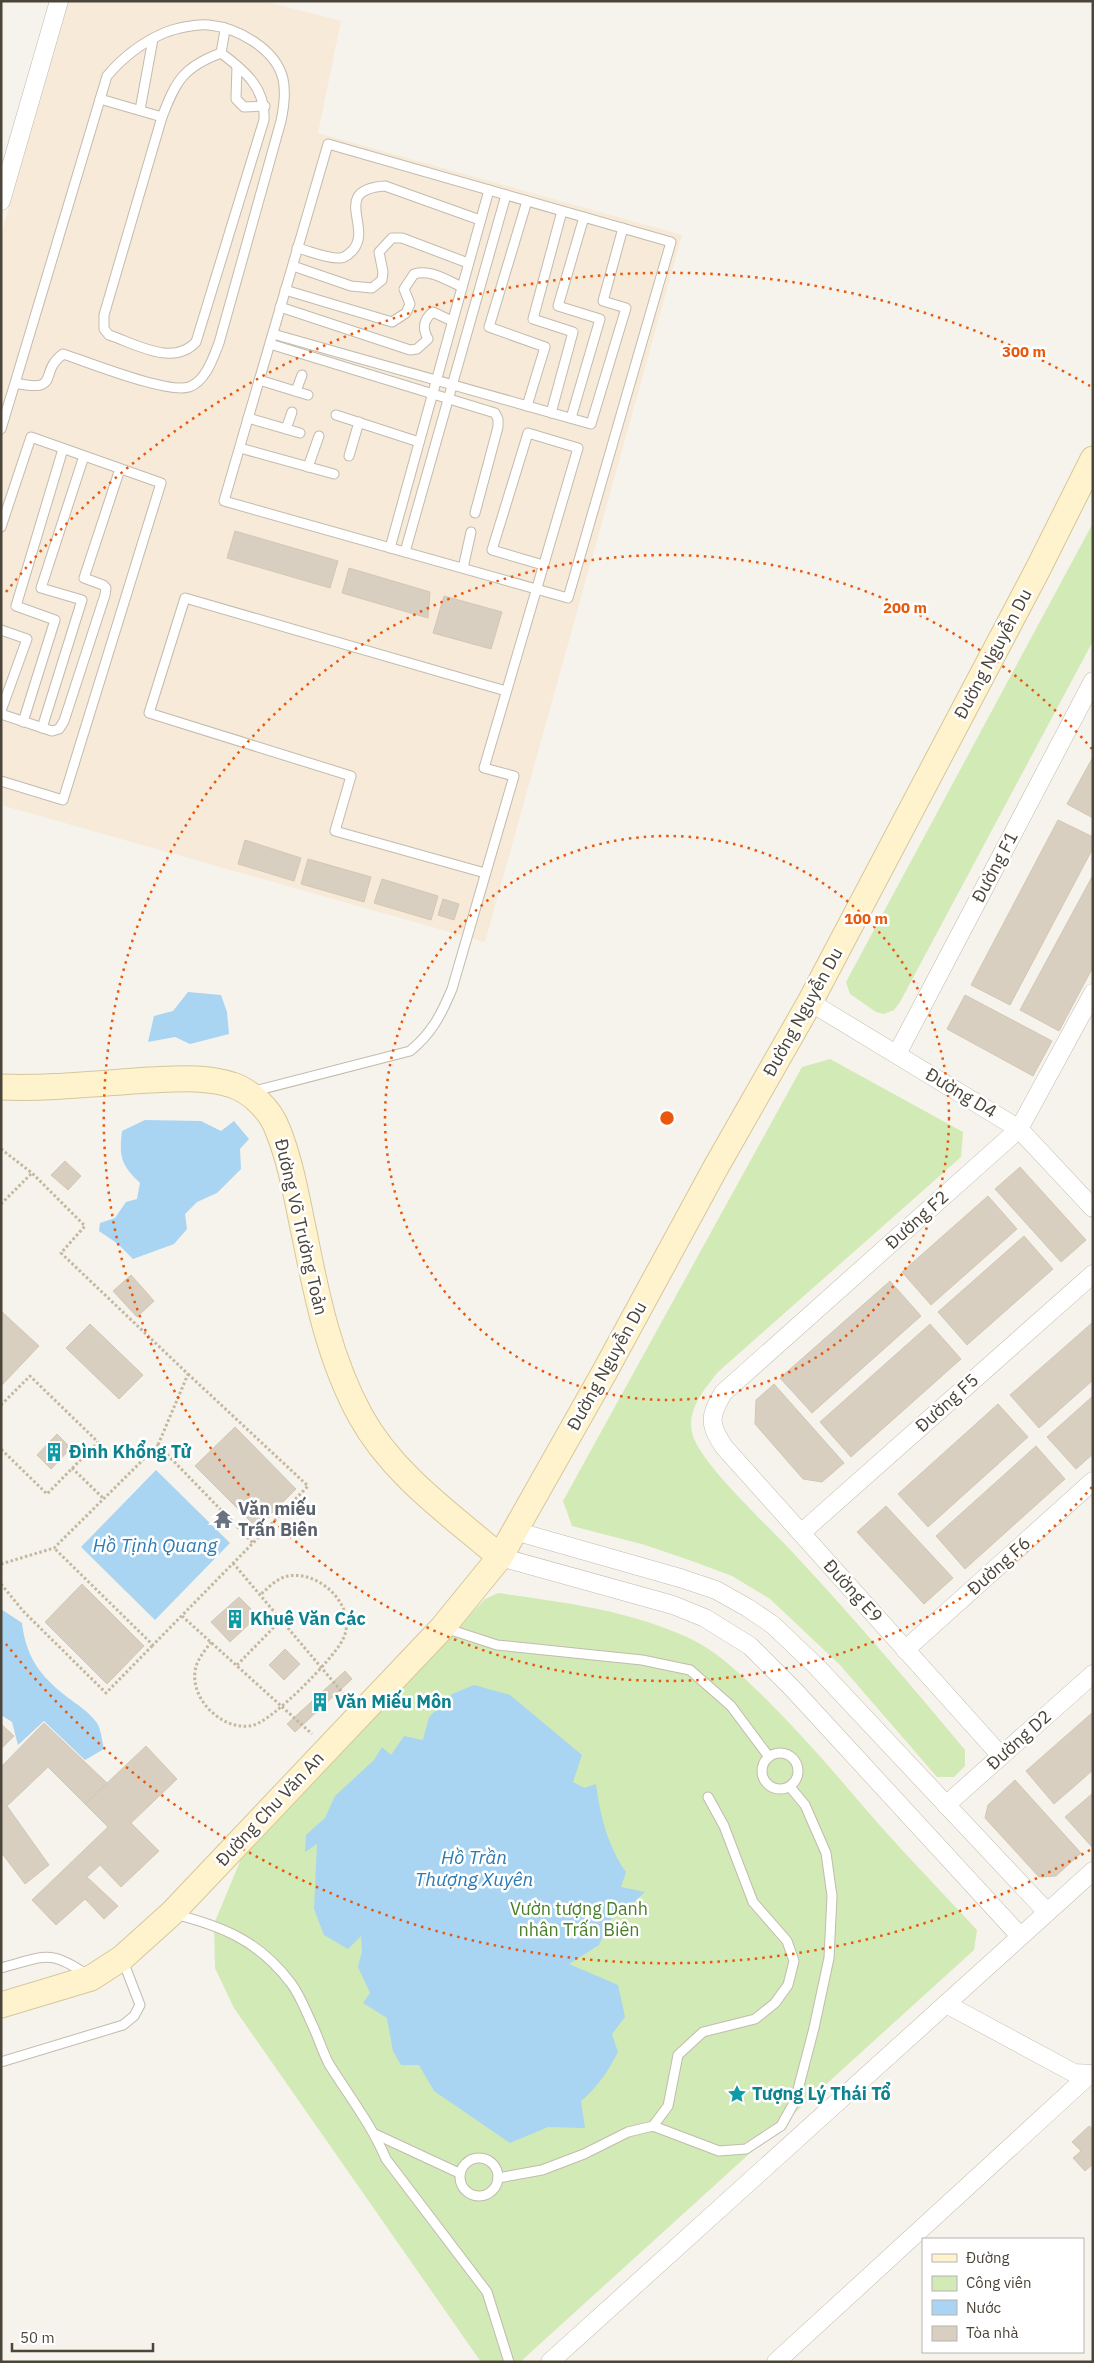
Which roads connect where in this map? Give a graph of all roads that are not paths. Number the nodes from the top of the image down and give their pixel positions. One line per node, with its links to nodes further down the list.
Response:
1 (59, 1): 12 (street)
2 (225, 30): 3 (lane); 4 (lane); 30 (lane)
3 (153, 38): 6 (lane); 8 (lane)
4 (221, 54): 5 (lane); 9 (lane)
5 (237, 66): 7 (lane); 7 (lane)
6 (100, 99): 8 (lane); 30 (lane)
7 (265, 106): 9 (lane)
8 (140, 110): 9 (lane)
9 (162, 117)
10 (489, 190): 11 (lane); 16 (lane); 18 (lane)
11 (506, 195): 13 (lane); 31 (lane)
12 (1, 201)
13 (527, 201): 14 (lane); 36 (lane)
14 (562, 211): 15 (lane); 38 (lane)
15 (584, 217): 17 (lane); 41 (lane)
16 (480, 220): 18 (lane); 19 (lane)
17 (623, 228): 41 (lane); 63 (lane)
18 (298, 248): 20 (lane)
19 (468, 263): 20 (lane); 21 (lane)
20 (293, 266): 22 (lane)
21 (462, 287): 22 (lane); 24 (lane)
22 (285, 290): 23 (lane)
23 (280, 307): 24 (lane); 25 (lane)
24 (452, 321): 29 (lane)
25 (273, 334): 26 (lane); 29 (lane)
26 (270, 344): 28 (lane); 33 (lane)
27 (302, 375): 32 (lane)
28 (259, 380): 32 (lane); 40 (lane)
29 (436, 380): 31 (lane); 33 (lane)
30 (15, 383): 43 (lane)
31 (452, 384): 35 (lane); 36 (lane)
32 (296, 391): 34 (lane)
33 (432, 394): 35 (lane); 47 (lane)
34 (308, 395)
35 (448, 399): 56 (lane); 60 (lane)
36 (527, 406): 38 (lane)
37 (292, 412): 44 (lane)
38 (551, 413): 41 (lane)
39 (336, 415): 42 (lane)
40 (248, 418): 44 (lane); 48 (lane)
41 (571, 418)
42 (359, 422): 47 (lane); 51 (lane)
43 (1, 429)
44 (286, 429): 45 (lane)
45 (300, 433)
46 (319, 436): 53 (lane)
47 (419, 442): 59 (lane)
48 (240, 448): 53 (lane); 59 (lane)
49 (64, 449): 50 (lane); 57 (lane); 68 (lane)
50 (84, 456): 54 (lane); 69 (lane)
51 (349, 456)
52 (1093, 459): 73 (main road, Đường Nguyễn Du)
53 (308, 467): 55 (lane)
54 (120, 469): 69 (lane); 70 (lane)
55 (334, 474)
56 (474, 514)
57 (1, 527)
58 (471, 532): 62 (lane)
59 (390, 548): 60 (lane)
60 (405, 552): 62 (lane)
61 (543, 565): 61 (lane); 63 (lane)
62 (462, 568): 63 (lane)
63 (535, 589): 66 (lane)
64 (1, 630): 67 (lane)
65 (1093, 681): 74 (street, Đường F1)
66 (506, 690): 71 (lane); 71 (lane)
67 (1, 713): 68 (lane)
68 (23, 722): 69 (lane)
69 (42, 728)
70 (1, 781)
71 (486, 873): 76 (lane)
72 (1093, 992): 77 (street, Đường F2)
73 (810, 1002): 74 (street, Đường D4); 82 (main road, Đường Nguyễn Du)
74 (896, 1054): 77 (street, Đường D4)
75 (1, 1087): 76 (main road, Đường Võ Trường Toản)
76 (249, 1092): 84 (main road, Đường Võ Trường Toản)
77 (1019, 1129): 78 (street, Đường D4); 80 (street, Đường F2)
78 (1093, 1208)
79 (1093, 1274): 83 (street, Đường F5)
80 (714, 1422): 83 (street, Đường E9)
81 (1093, 1481): 86 (street, Đường F6)
82 (515, 1531): 84 (main road, Đường Nguyễn Du); 92 (street)
83 (801, 1533): 86 (street, Đường E9)
84 (500, 1557): 85 (main road, Đường Chu Văn An); 96 (street)
85 (442, 1627): 89 (lane); 95 (main road, Đường Chu Văn An)
86 (905, 1650): 88 (street, Đường E9)
87 (1093, 1674): 88 (street, Đường D2)
88 (1001, 1756): 92 (street, Đường D2)
89 (769, 1757): 90 (lane); 90 (lane)
90 (790, 1787): 104 (lane)
91 (708, 1797): 104 (lane)
92 (946, 1805): 94 (street)
93 (1093, 1871): 94 (street)
94 (1047, 1912): 96 (street)
95 (172, 1913): 97 (main road, Đường Chu Văn An); 105 (lane)
96 (1020, 1936): 100 (street)
97 (122, 1958): 99 (main road, Đường Chu Văn An); 102 (lane)
98 (1, 1968): 99 (lane)
99 (91, 1978): 101 (main road, Đường Chu Văn An)
100 (946, 2004): 103 (street); 109 (street)
101 (1, 2005)
102 (1, 2062)
103 (1091, 2075): 110 (street)
104 (653, 2126): 107 (lane)
105 (375, 2134): 106 (lane); 108 (lane)
106 (459, 2173): 107 (lane); 107 (lane)
107 (498, 2178)
108 (509, 2362)
109 (550, 2362)
110 (776, 2362)

